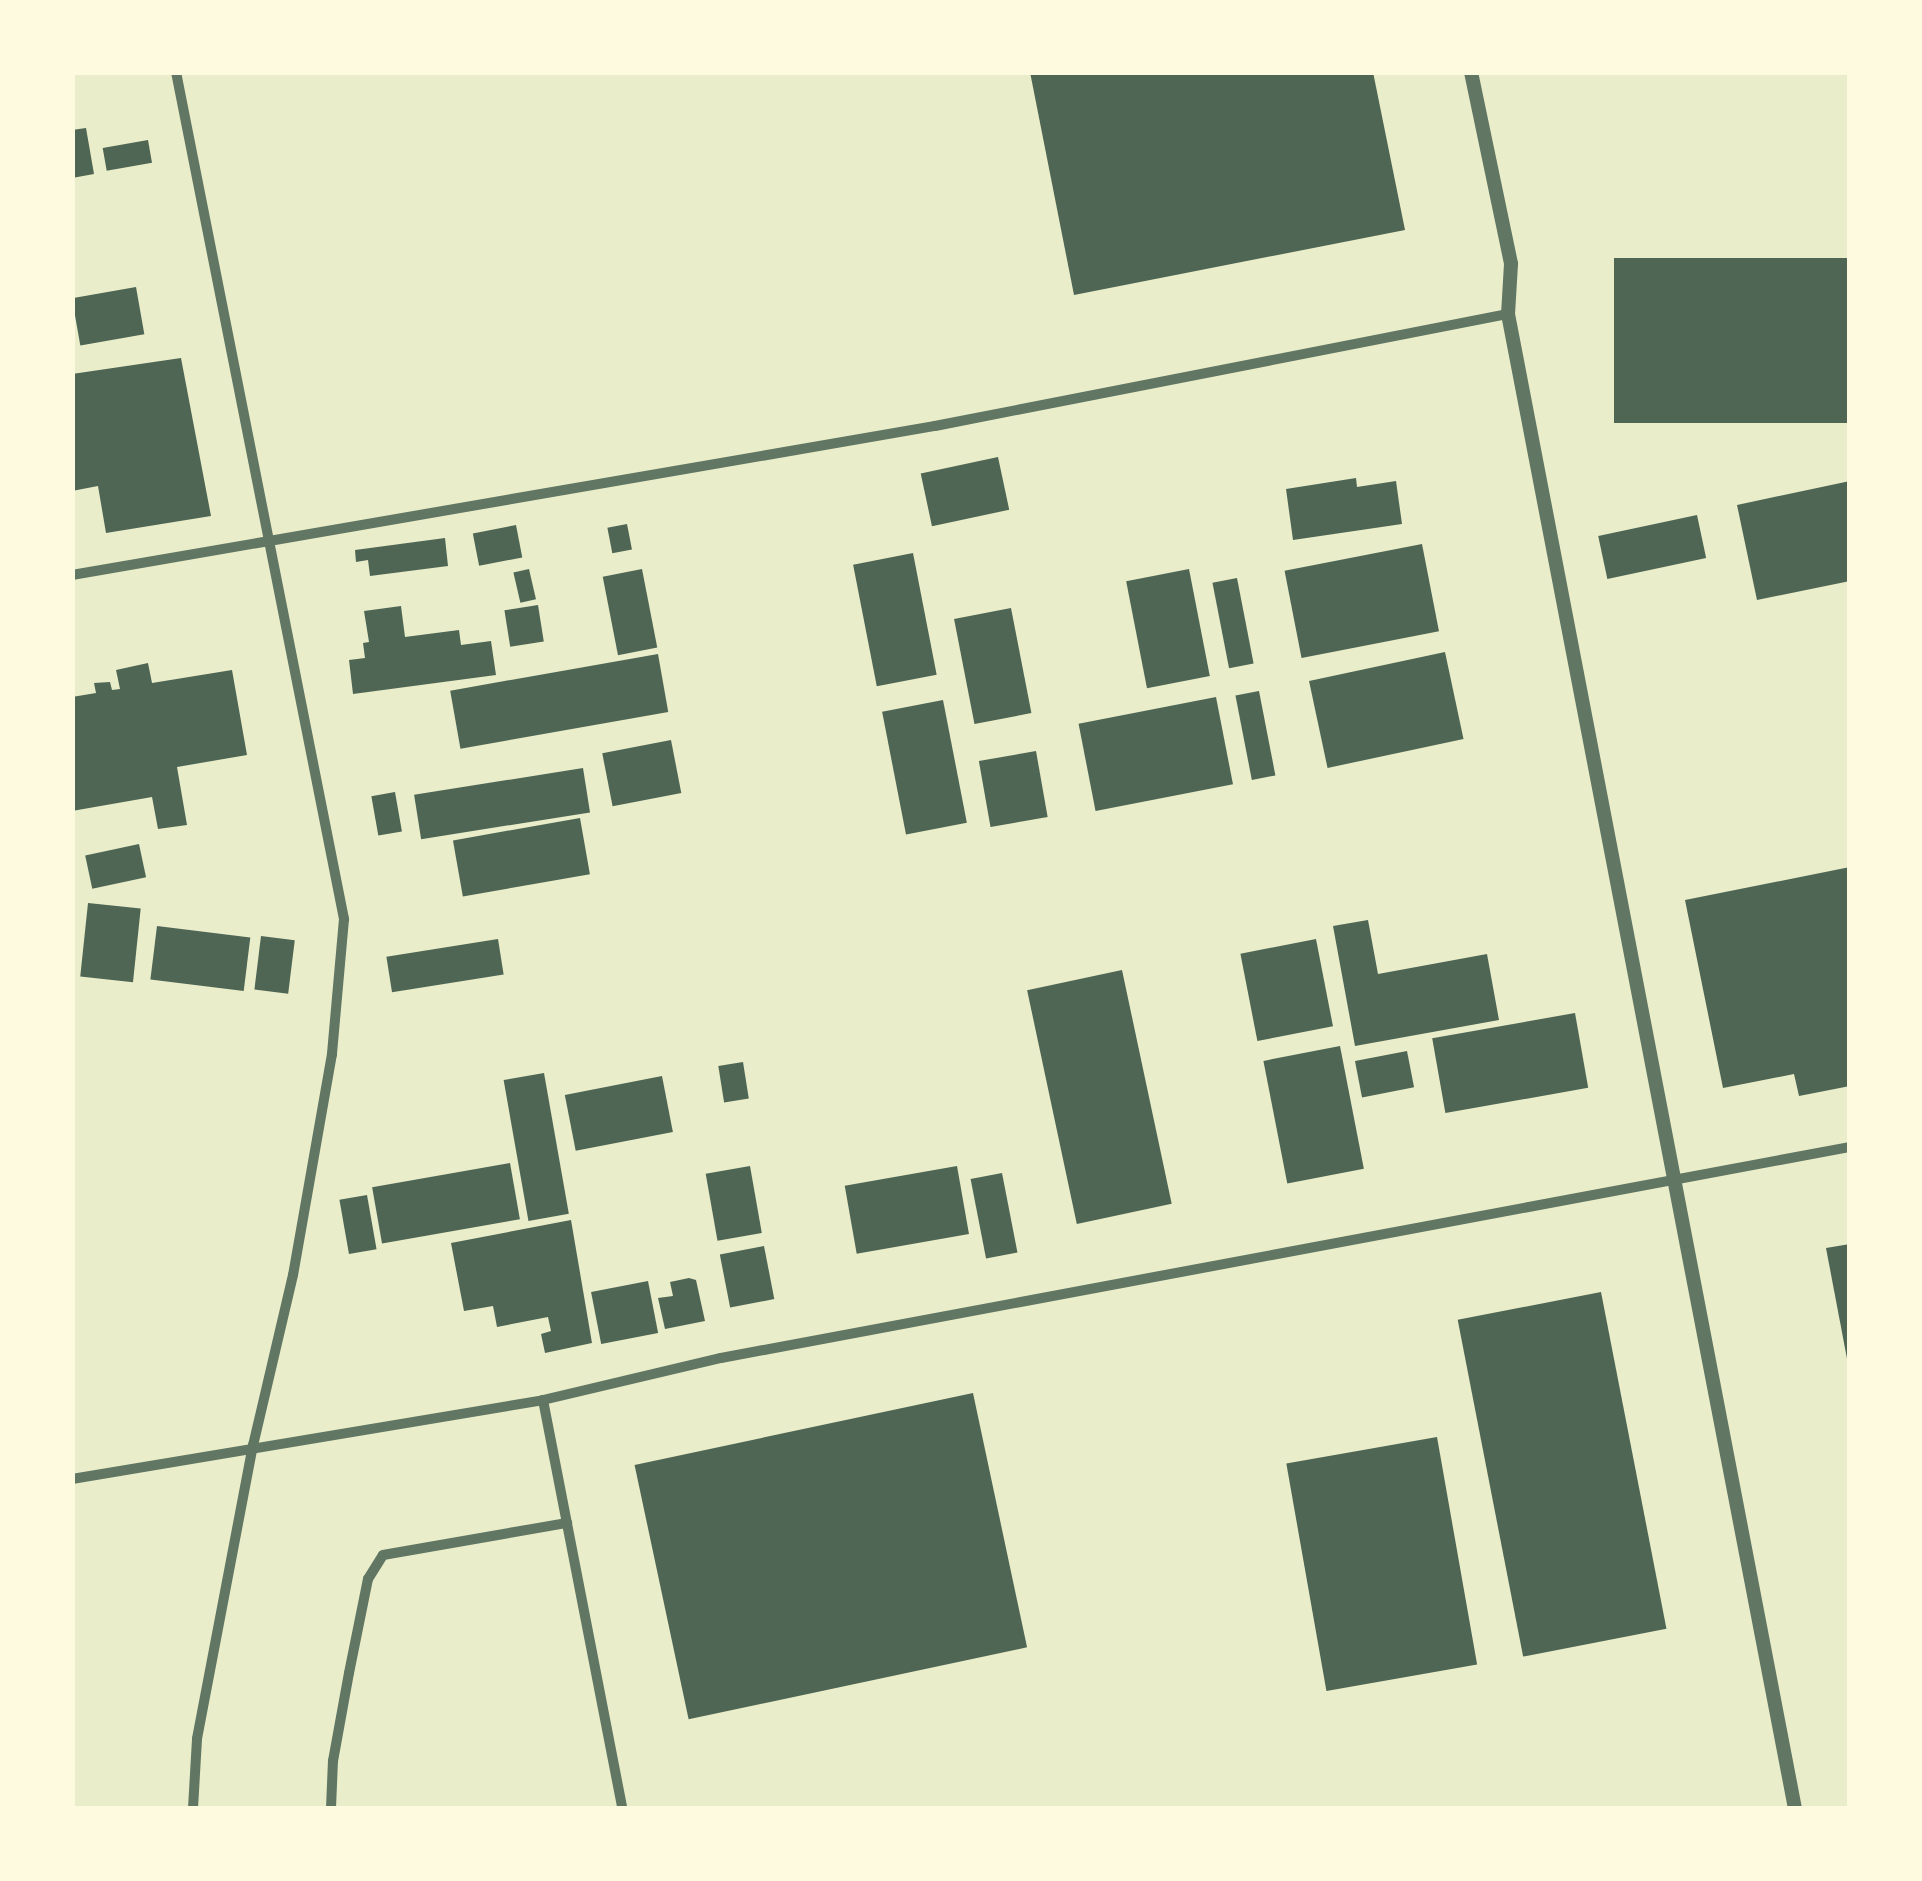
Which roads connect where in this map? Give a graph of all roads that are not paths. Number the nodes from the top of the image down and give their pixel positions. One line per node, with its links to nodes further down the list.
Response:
1 (176, 72): 4 (street)
2 (1471, 72): 3 (street)
3 (1508, 314): 4 (street); 7 (street)
4 (268, 540): 5 (street); 9 (street)
5 (72, 575)
6 (1850, 1147): 7 (street)
7 (1675, 1180): 8 (street); 15 (street)
8 (543, 1400): 9 (street); 11 (street)
9 (252, 1445): 10 (street); 12 (street)
10 (72, 1479)
11 (567, 1523): 13 (street); 14 (street)
12 (194, 1808)
13 (332, 1808)
14 (622, 1808)
15 (1794, 1808)

